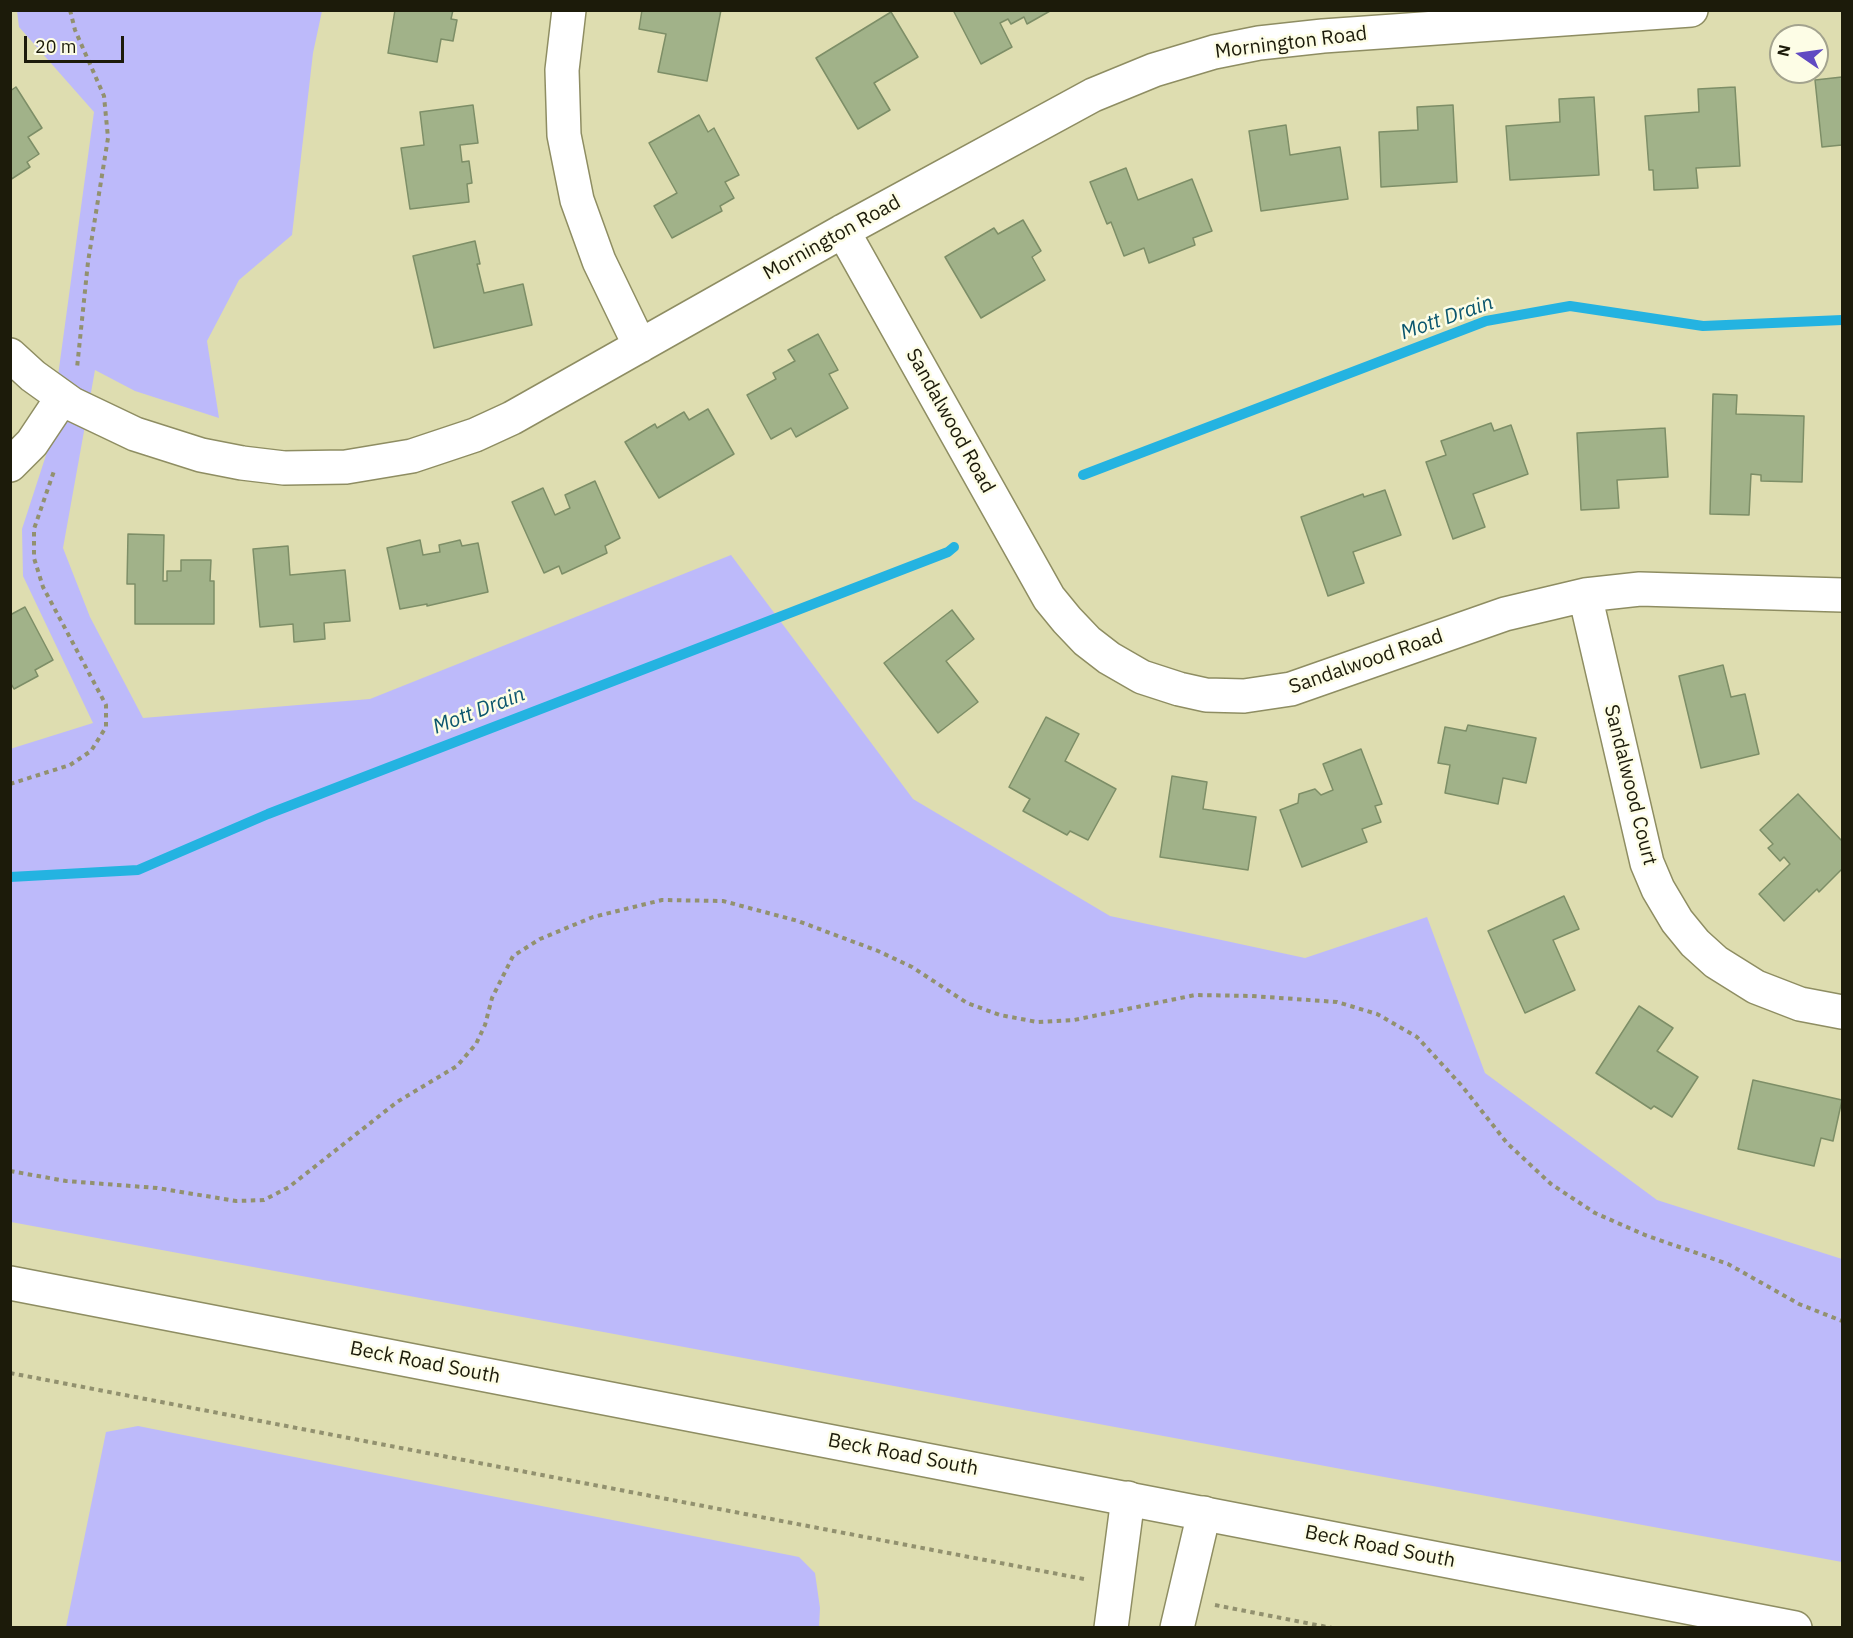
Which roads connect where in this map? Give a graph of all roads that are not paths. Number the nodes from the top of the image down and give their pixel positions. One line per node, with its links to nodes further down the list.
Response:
1 (569, 10): 4 (street)
2 (1691, 10): 3 (street, Mornington Road)
3 (843, 231): 4 (street, Mornington Road); 9 (street, Sandalwood Road)
4 (640, 346): 6 (street, Mornington Road)
5 (10, 355): 6 (street, Mornington Road)
6 (62, 398): 7 (street)
7 (10, 465)
8 (1842, 594): 9 (street, Sandalwood Road)
9 (1585, 595): 10 (street, Sandalwood Court)
10 (1842, 1012)
11 (10, 1283): 12 (street, Beck Road South)
12 (1128, 1498): 13 (street, Beck Road South); 14 (street)
13 (1204, 1513): 15 (street); 16 (street, Beck Road South)
14 (1111, 1628)
15 (1177, 1628)
16 (1795, 1628)

